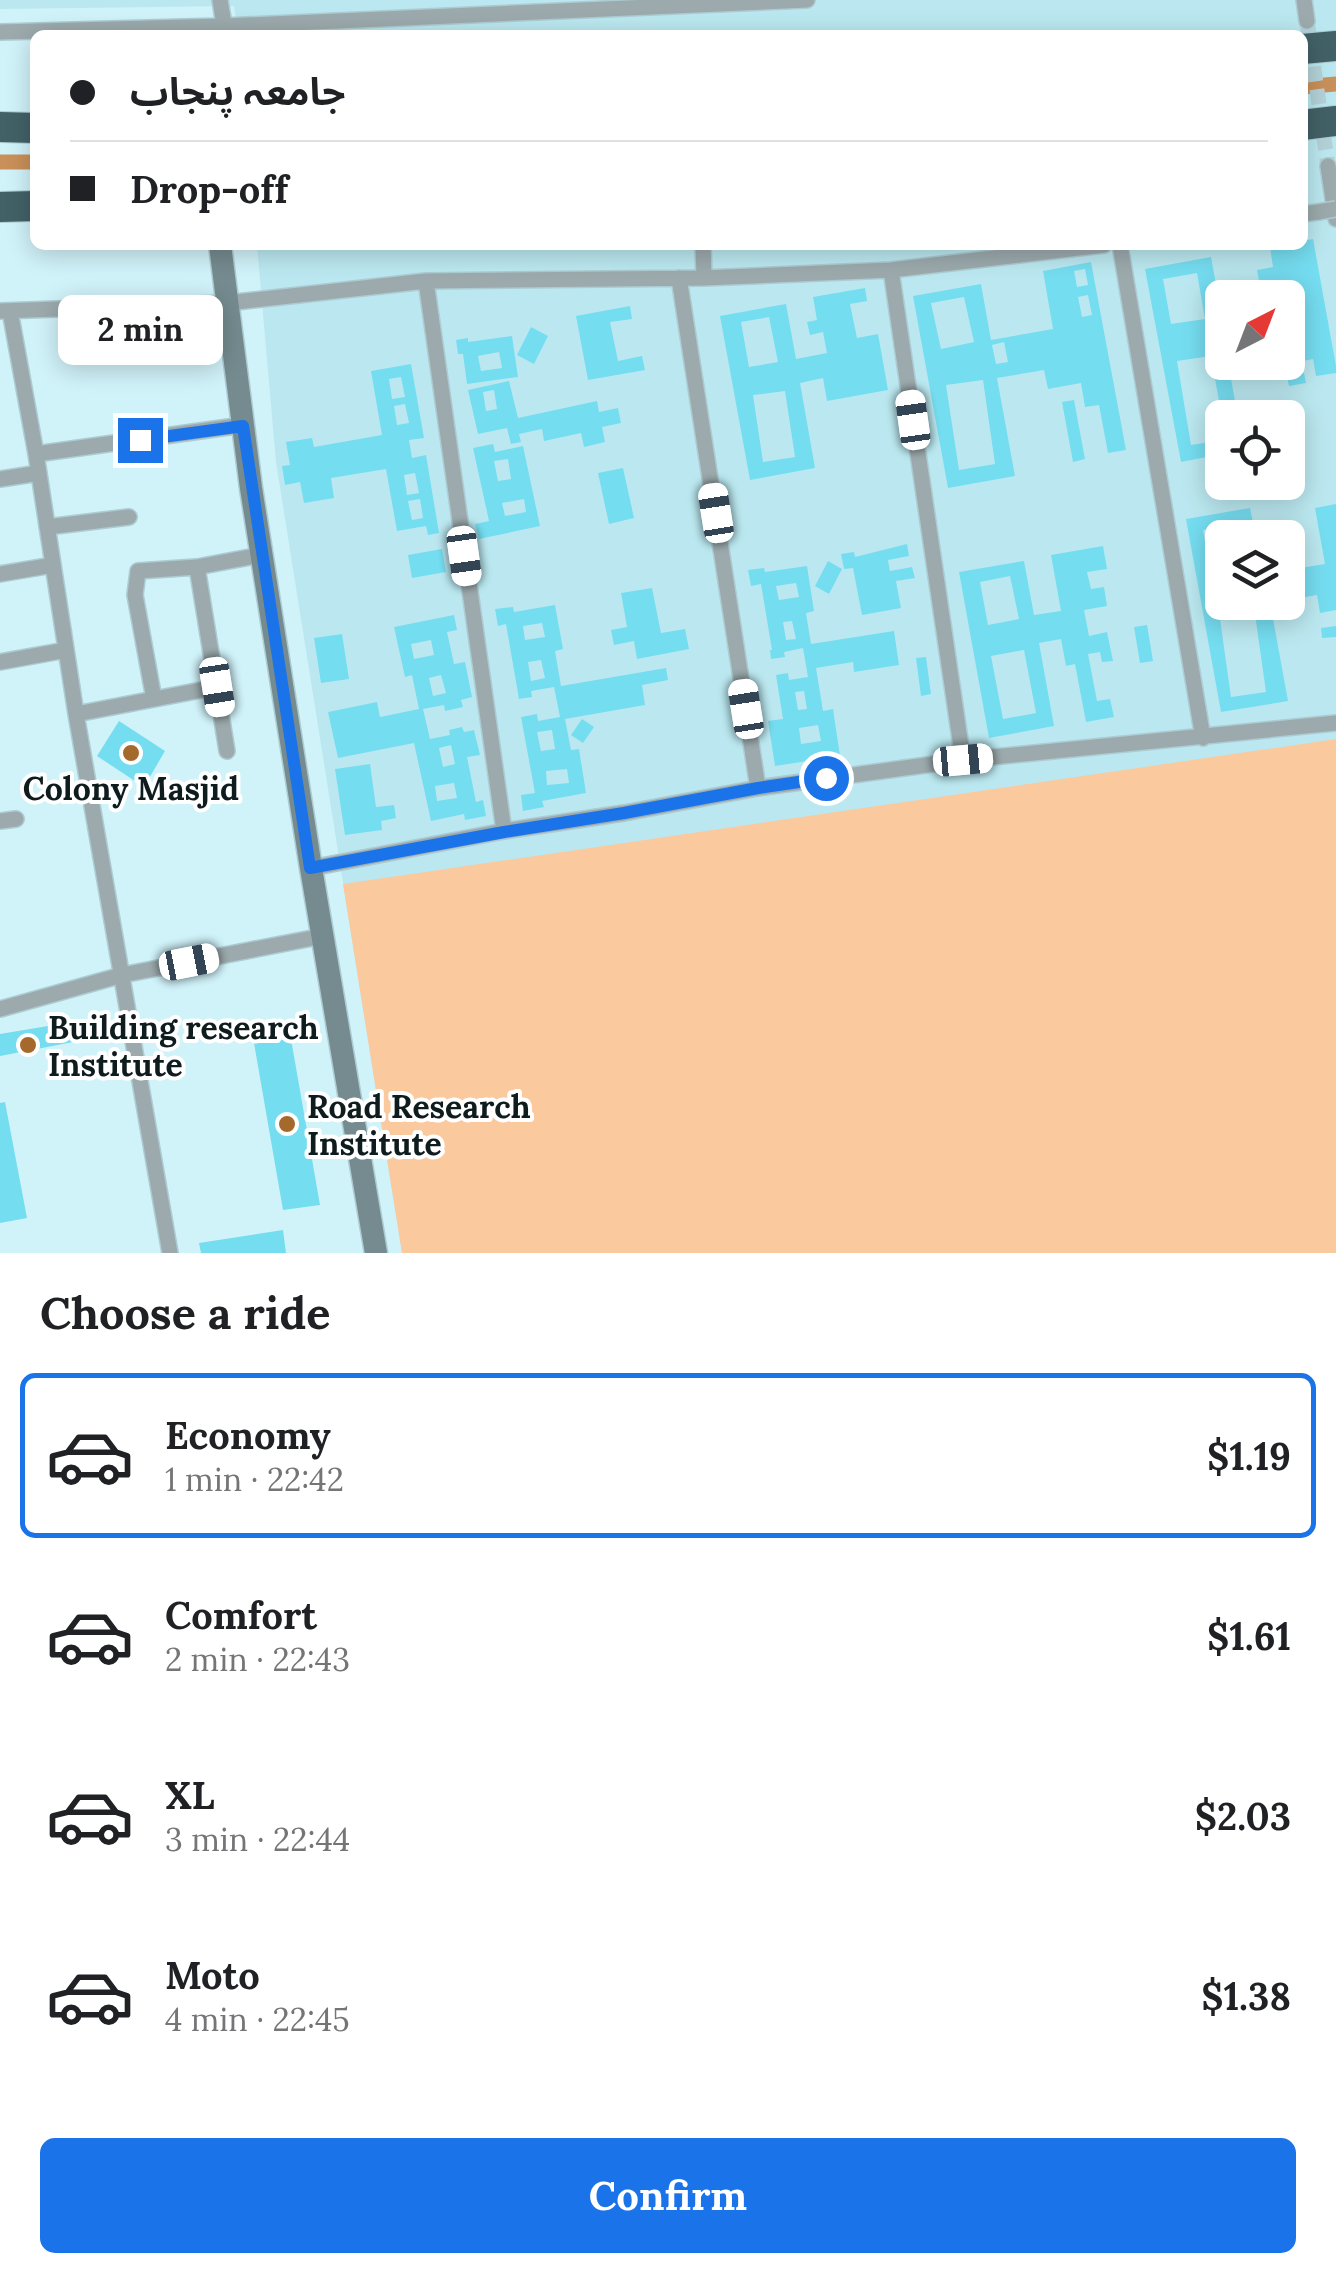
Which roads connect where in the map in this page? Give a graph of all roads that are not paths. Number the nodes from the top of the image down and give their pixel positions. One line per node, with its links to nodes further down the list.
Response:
1 (220, 0): 4 (street)
2 (807, 0): 4 (street)
3 (1304, 0): 5 (street)
4 (224, 30)
5 (1305, 30)
6 (0, 32): 7 (street)
7 (30, 32)
8 (1308, 36): 9 (highway)
9 (1336, 46)
10 (1336, 121): 11 (highway)
11 (1308, 124)
12 (0, 127): 13 (highway)
13 (30, 128)
14 (1328, 166): 19 (street)
15 (30, 206): 16 (highway)
16 (0, 208)
17 (1336, 209): 18 (street, bridge)
18 (1310, 213)
19 (1336, 219)
20 (221, 250): 28 (street)
21 (703, 250): 26 (street)
22 (1061, 250): 24 (street)
23 (1121, 250): 46 (street)
24 (891, 270): 26 (street); 48 (street)
25 (680, 278): 26 (street); 27 (street); 49 (street)
26 (704, 278)
27 (426, 282): 28 (street); 50 (street)
28 (228, 303): 29 (street); 30 (street)
29 (5, 311): 31 (street)
30 (243, 426): 31 (street); 36 (street)
31 (36, 454): 32 (street)
32 (39, 473): 33 (street); 35 (street)
33 (0, 479)
34 (129, 517): 35 (street)
35 (47, 527): 37 (street)
36 (261, 555): 38 (street); 51 (street)
37 (52, 565): 39 (street); 40 (street)
38 (197, 568): 42 (street); 43 (street)
39 (0, 574)
40 (66, 650): 41 (street); 44 (street)
41 (0, 662)
42 (217, 687): 43 (street); 47 (street)
43 (154, 699): 44 (street)
44 (76, 714): 53 (street)
45 (1336, 724): 46 (street)
46 (1203, 738): 48 (street)
47 (228, 751)
48 (963, 760): 49 (street)
49 (758, 788): 50 (street)
50 (504, 832): 51 (street)
51 (310, 868): 52 (street)
52 (323, 936): 53 (street); 56 (street)
53 (122, 975): 54 (street); 55 (street)
54 (0, 1009)
55 (170, 1253)
56 (376, 1253)

